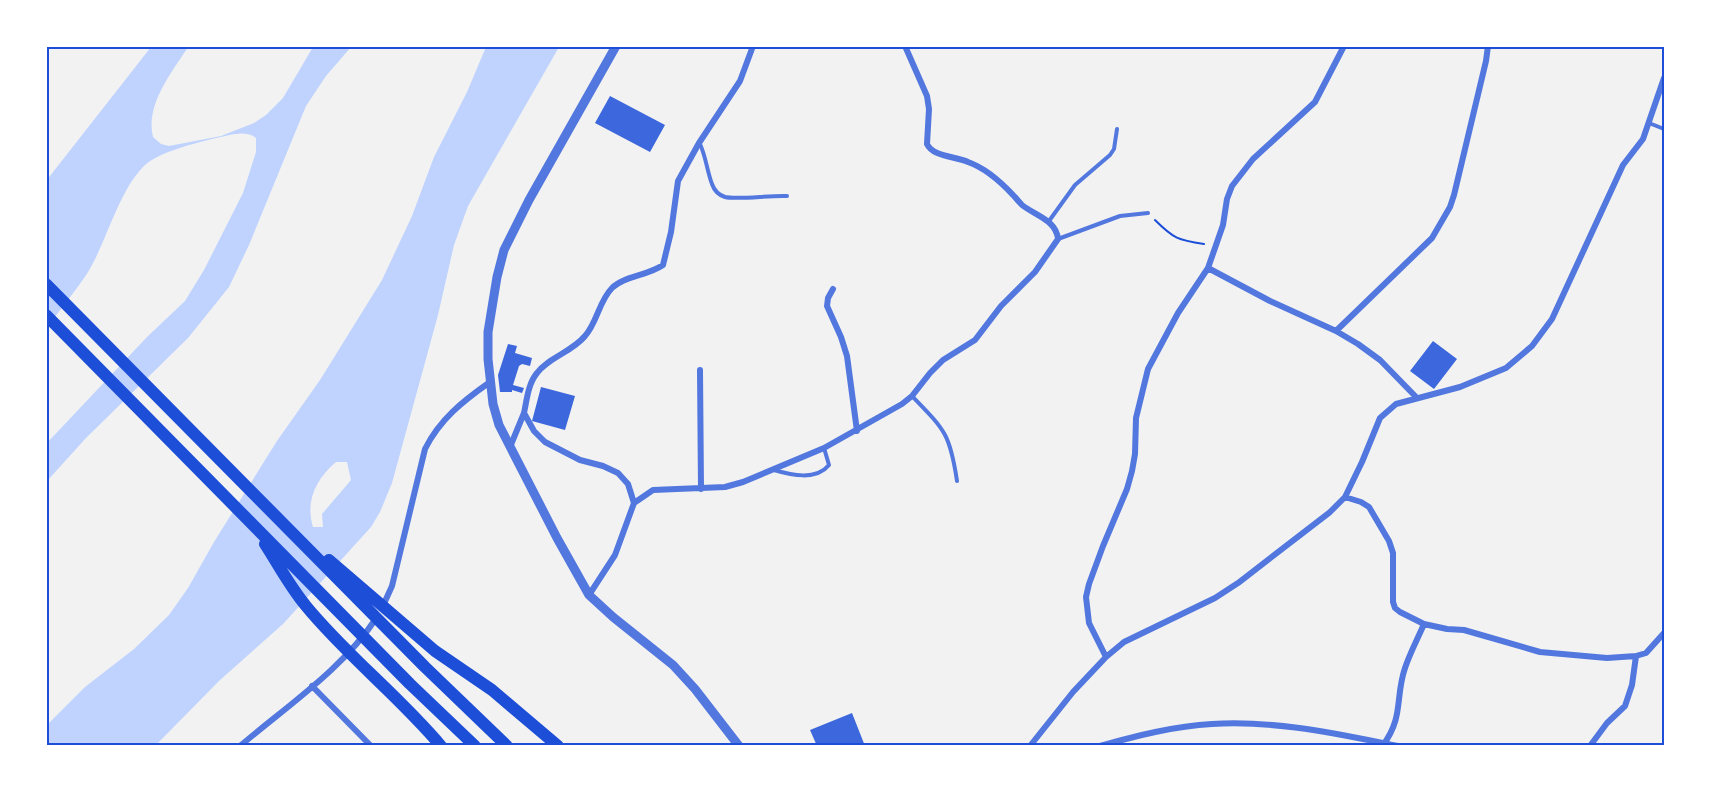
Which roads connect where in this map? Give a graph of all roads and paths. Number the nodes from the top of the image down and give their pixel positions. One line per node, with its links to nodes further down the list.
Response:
1 (616, 46): 22 (street)
2 (753, 46): 10 (street)
3 (905, 46): 13 (street)
4 (1344, 46): 15 (street)
5 (1488, 46): 20 (street)
6 (1665, 78): 7 (street)
7 (1650, 123): 9 (lane); 24 (street)
8 (1117, 129): 13 (lane)
9 (1665, 129)
10 (699, 143): 11 (lane); 25 (street)
11 (787, 196)
12 (1148, 213): 14 (lane); 15 (path)
13 (1048, 221): 14 (street)
14 (1058, 239): 23 (street)
15 (1216, 246): 16 (street)
16 (1208, 268): 20 (street); 40 (street)
17 (46, 284): 30 (highway)
18 (833, 289): 26 (street)
19 (46, 315): 35 (highway)
20 (1336, 331): 24 (street)
21 (700, 369): 32 (street)
22 (490, 382): 27 (street); 41 (street)
23 (912, 396): 26 (street); 31 (lane)
24 (1417, 398): 33 (street)
25 (524, 413): 27 (street); 34 (street)
26 (856, 431): 28 (street)
27 (510, 447): 36 (street)
28 (824, 448): 29 (street); 29 (lane)
29 (773, 470): 32 (street)
30 (232, 473): 47 (highway); 48 (highway)
31 (957, 481)
32 (701, 489): 34 (street)
33 (1345, 497): 37 (street); 40 (street)
34 (634, 503): 36 (street)
35 (248, 519): 45 (highway); 46 (highway)
36 (589, 595): 49 (street)
37 (1424, 624): 39 (street); 42 (street)
38 (1665, 633): 39 (street)
39 (1636, 656): 53 (street)
40 (1106, 657): 50 (street)
41 (312, 686): 43 (street); 44 (street)
42 (1385, 745): 51 (street); 52 (street)
43 (240, 746)
44 (371, 746)
45 (441, 746)
46 (474, 746)
47 (507, 746)
48 (558, 746)
49 (739, 746)
50 (1030, 746)
51 (1100, 746)
52 (1398, 746)
53 (1590, 746)

